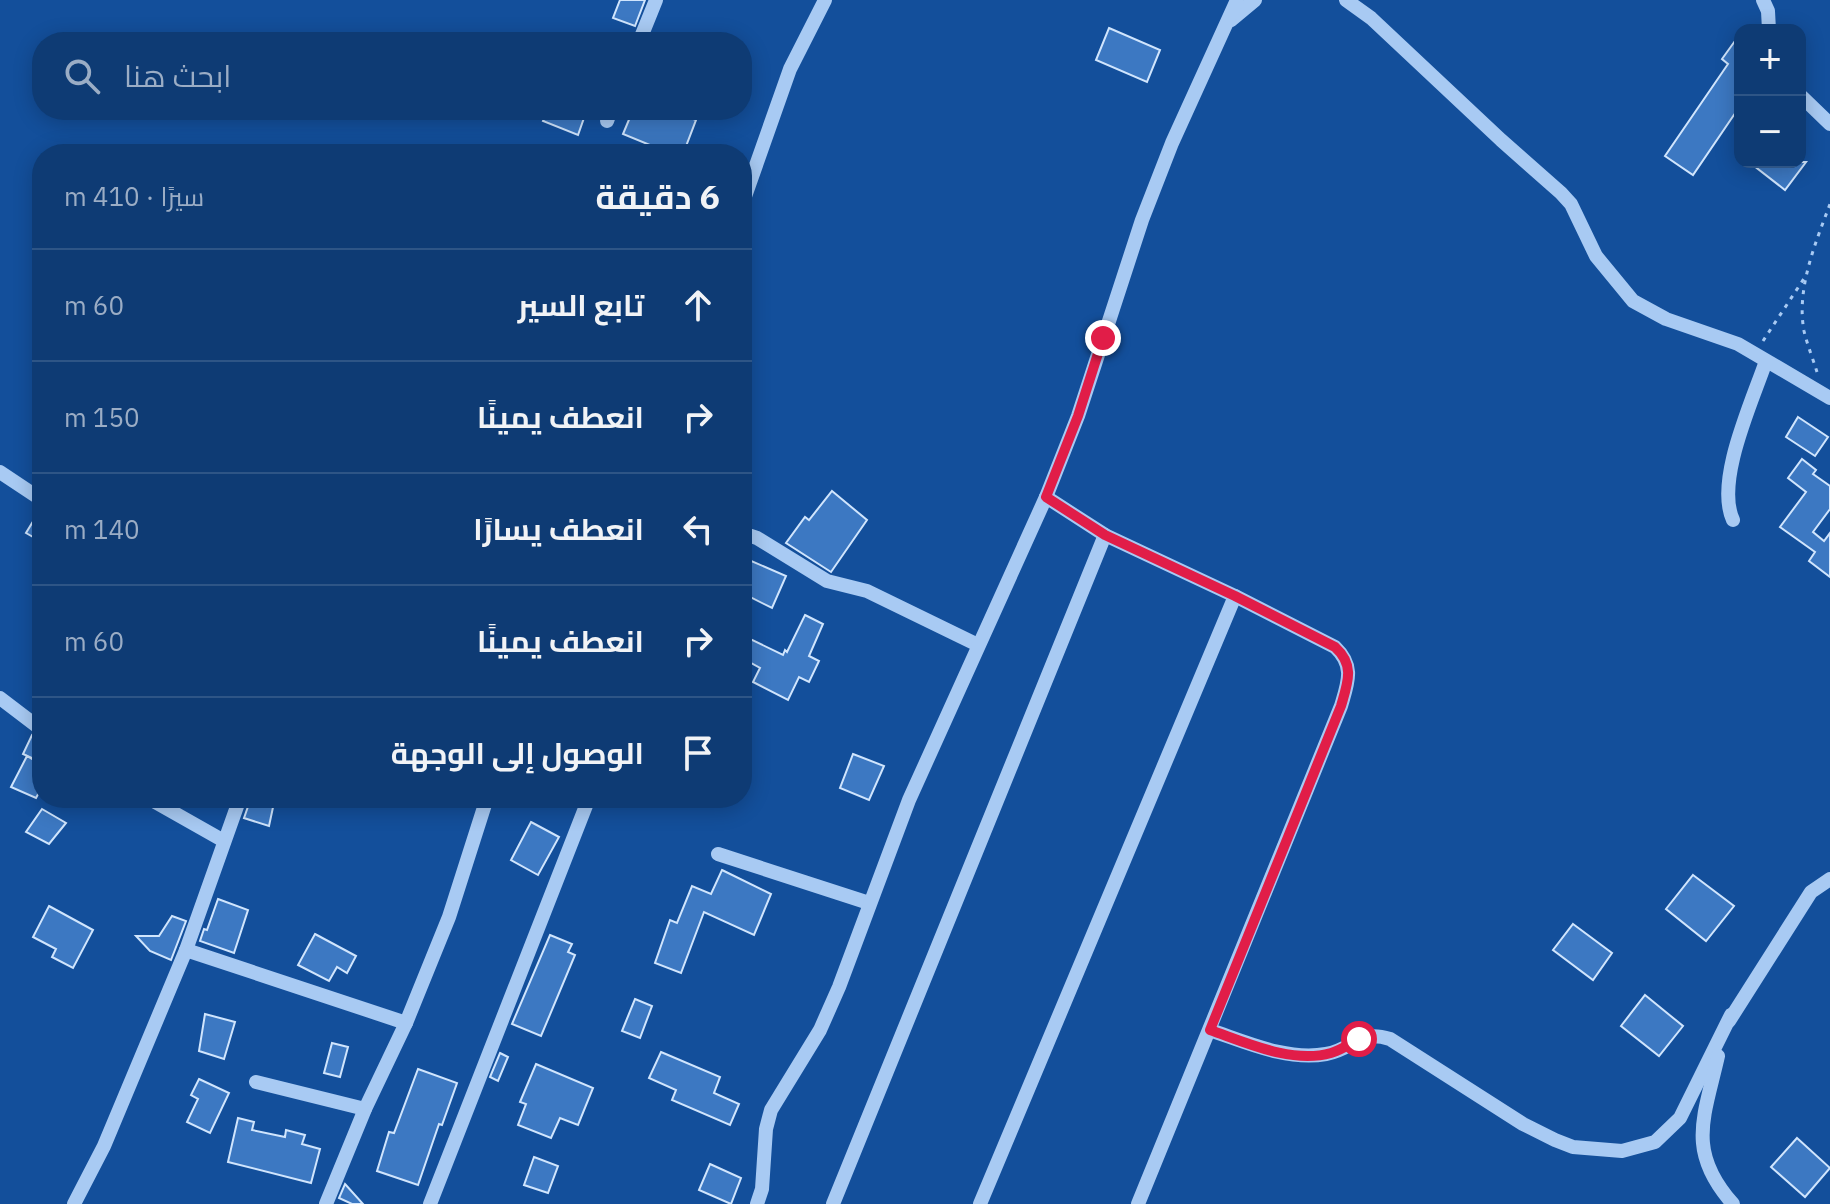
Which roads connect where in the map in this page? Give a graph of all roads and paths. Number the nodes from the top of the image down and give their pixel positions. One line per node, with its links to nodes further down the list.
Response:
1 (656, 0): 9 (street)
2 (825, 0): 12 (street)
3 (1237, 0): 8 (street)
4 (1255, 0): 8 (street)
5 (1346, 0): 15 (street)
6 (1763, 0): 7 (street)
7 (1769, 24)
8 (1225, 25): 19 (street)
9 (643, 32)
10 (1801, 96): 11 (street)
11 (1830, 124)
12 (752, 177)
13 (1830, 204): 14 (path)
14 (1807, 274): 15 (path); 16 (path)
15 (1760, 358): 16 (street); 20 (street)
16 (1827, 397)
17 (0, 472): 18 (street)
18 (32, 493)
19 (1046, 497): 21 (street); 24 (street)
20 (1733, 520)
21 (1105, 535): 23 (street); 45 (street)
22 (752, 536): 24 (street)
23 (1235, 596): 38 (street); 46 (street)
24 (978, 645): 34 (street)
25 (0, 698): 26 (street)
26 (32, 722)
27 (166, 808): 31 (street)
28 (236, 808): 31 (street)
29 (484, 808): 37 (street)
30 (585, 808): 43 (street)
31 (224, 841): 35 (street)
32 (718, 854): 34 (street)
33 (1830, 879): 36 (street)
34 (869, 903): 44 (street)
35 (186, 950): 37 (street); 41 (street)
36 (1731, 1015): 38 (street); 48 (street)
37 (406, 1023): 40 (street)
38 (1210, 1030): 47 (street)
39 (256, 1082): 40 (street)
40 (365, 1109): 42 (street)
41 (74, 1204)
42 (326, 1204)
43 (430, 1204)
44 (757, 1204)
45 (833, 1204)
46 (980, 1204)
47 (1138, 1204)
48 (1733, 1204)

